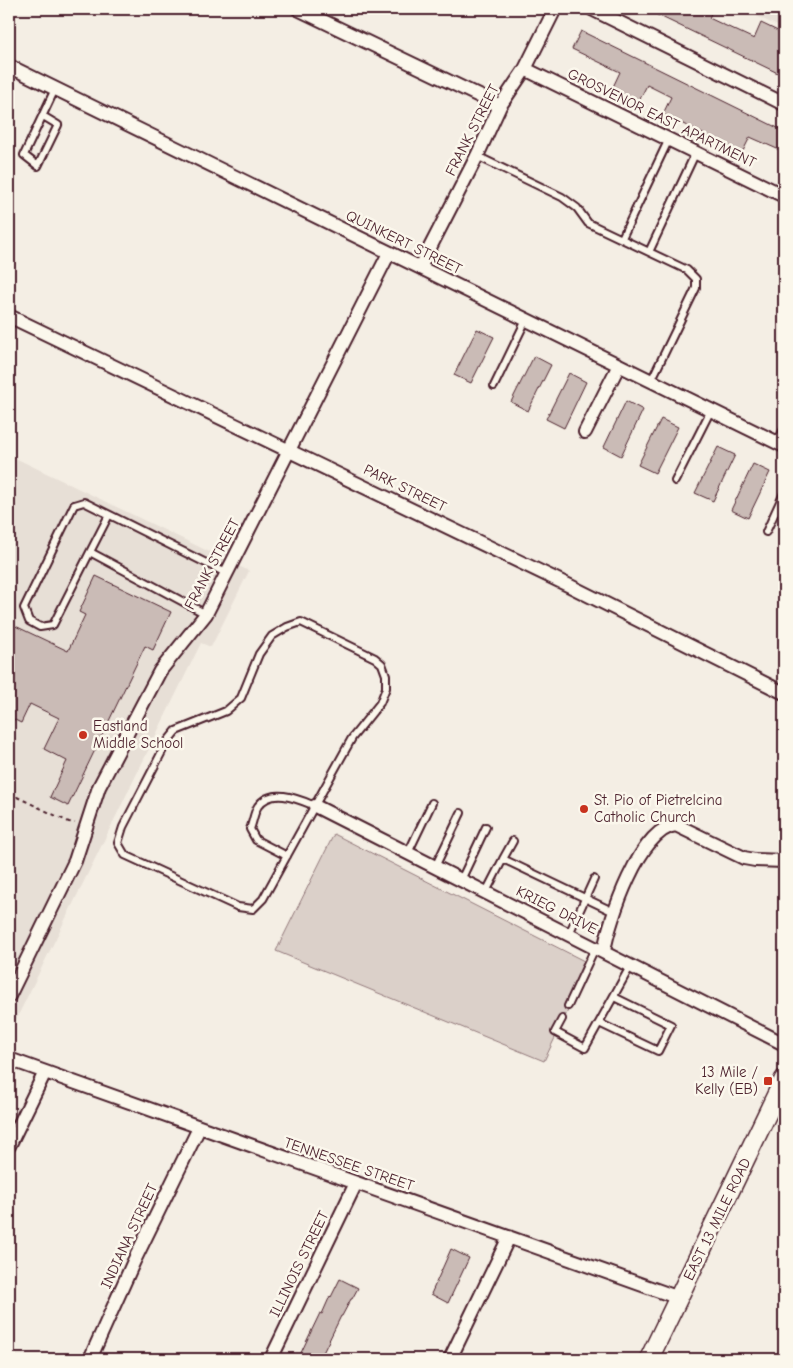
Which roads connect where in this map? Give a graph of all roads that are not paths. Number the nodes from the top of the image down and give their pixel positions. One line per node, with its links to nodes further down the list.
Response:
1 (298, 9): 8 (street)
2 (555, 9): 5 (street, FRANK STREET)
3 (592, 9): 7 (street)
4 (9, 66): 6 (street, QUINKERT STREET)
5 (525, 69): 8 (street, FRANK STREET); 10 (street, GROSVENOR EAST APARTMENT)
6 (55, 89): 9 (lane); 16 (street, QUINKERT STREET)
7 (784, 104)
8 (500, 106): 12 (street, FRANK STREET)
9 (43, 116): 9 (lane)
10 (669, 139): 11 (street, GROSVENOR EAST APARTMENT); 14 (lane)
11 (696, 152): 13 (street, GROSVENOR EAST APARTMENT); 15 (lane)
12 (477, 156): 14 (lane); 17 (street, FRANK STREET)
13 (784, 196)
14 (622, 238): 15 (lane)
15 (649, 252): 21 (lane)
16 (389, 253): 17 (street, QUINKERT STREET); 27 (street, FRANK STREET)
17 (420, 267): 19 (street, QUINKERT STREET)
18 (9, 316): 27 (street, PARK STREET)
19 (526, 320): 20 (street, QUINKERT STREET); 22 (lane)
20 (619, 365): 21 (street, QUINKERT STREET); 25 (street)
21 (651, 381): 23 (street, QUINKERT STREET)
22 (494, 386)
23 (711, 410): 26 (street, QUINKERT STREET); 28 (lane)
24 (784, 429): 26 (lane)
25 (585, 432)
26 (781, 444)
27 (289, 450): 33 (street, FRANK STREET); 35 (street, PARK STREET)
28 (675, 482)
29 (784, 493): 31 (lane)
30 (109, 515): 32 (lane); 32 (lane); 33 (lane)
31 (766, 532)
32 (90, 552): 34 (lane)
33 (226, 573): 34 (street, FRANK STREET)
34 (206, 614): 54 (street, FRANK STREET)
35 (784, 694)
36 (432, 803): 41 (lane)
37 (315, 806): 41 (street, KRIEG DRIVE); 42 (lane); 42 (lane); 42 (lane)
38 (461, 813): 45 (lane)
39 (486, 826): 47 (lane)
40 (513, 841): 43 (lane)
41 (408, 853): 45 (street, KRIEG DRIVE)
42 (287, 856)
43 (503, 859): 48 (lane); 49 (lane)
44 (784, 861): 50 (street)
45 (435, 866): 47 (street, KRIEG DRIVE)
46 (594, 878): 49 (lane)
47 (461, 880): 48 (street, KRIEG DRIVE)
48 (486, 892): 51 (street, KRIEG DRIVE)
49 (585, 899): 50 (lane); 51 (lane)
50 (614, 912): 52 (street)
51 (569, 934): 52 (street, KRIEG DRIVE)
52 (600, 949): 53 (street, KRIEG DRIVE); 56 (lane)
53 (631, 965): 55 (lane); 59 (street, KRIEG DRIVE)
54 (9, 996)
55 (614, 996): 58 (lane); 58 (lane)
56 (568, 1006)
57 (562, 1019): 58 (lane)
58 (599, 1023)
59 (784, 1044)
60 (9, 1059): 61 (street, TENNESSEE STREET)
61 (44, 1072): 63 (street, TENNESSEE STREET); 64 (street)
62 (784, 1079): 67 (main road, EAST 13 MILE ROAD)
63 (199, 1128): 65 (street, TENNESSEE STREET); 68 (street, INDIANA STREET)
64 (9, 1146)
65 (356, 1183): 66 (street, TENNESSEE STREET); 69 (street, ILLINOIS STREET)
66 (509, 1237): 67 (street, TENNESSEE STREET); 70 (street)
67 (679, 1298): 71 (main road, EAST 13 MILE ROAD)
68 (90, 1359)
69 (271, 1359)
70 (450, 1359)
71 (649, 1359)

